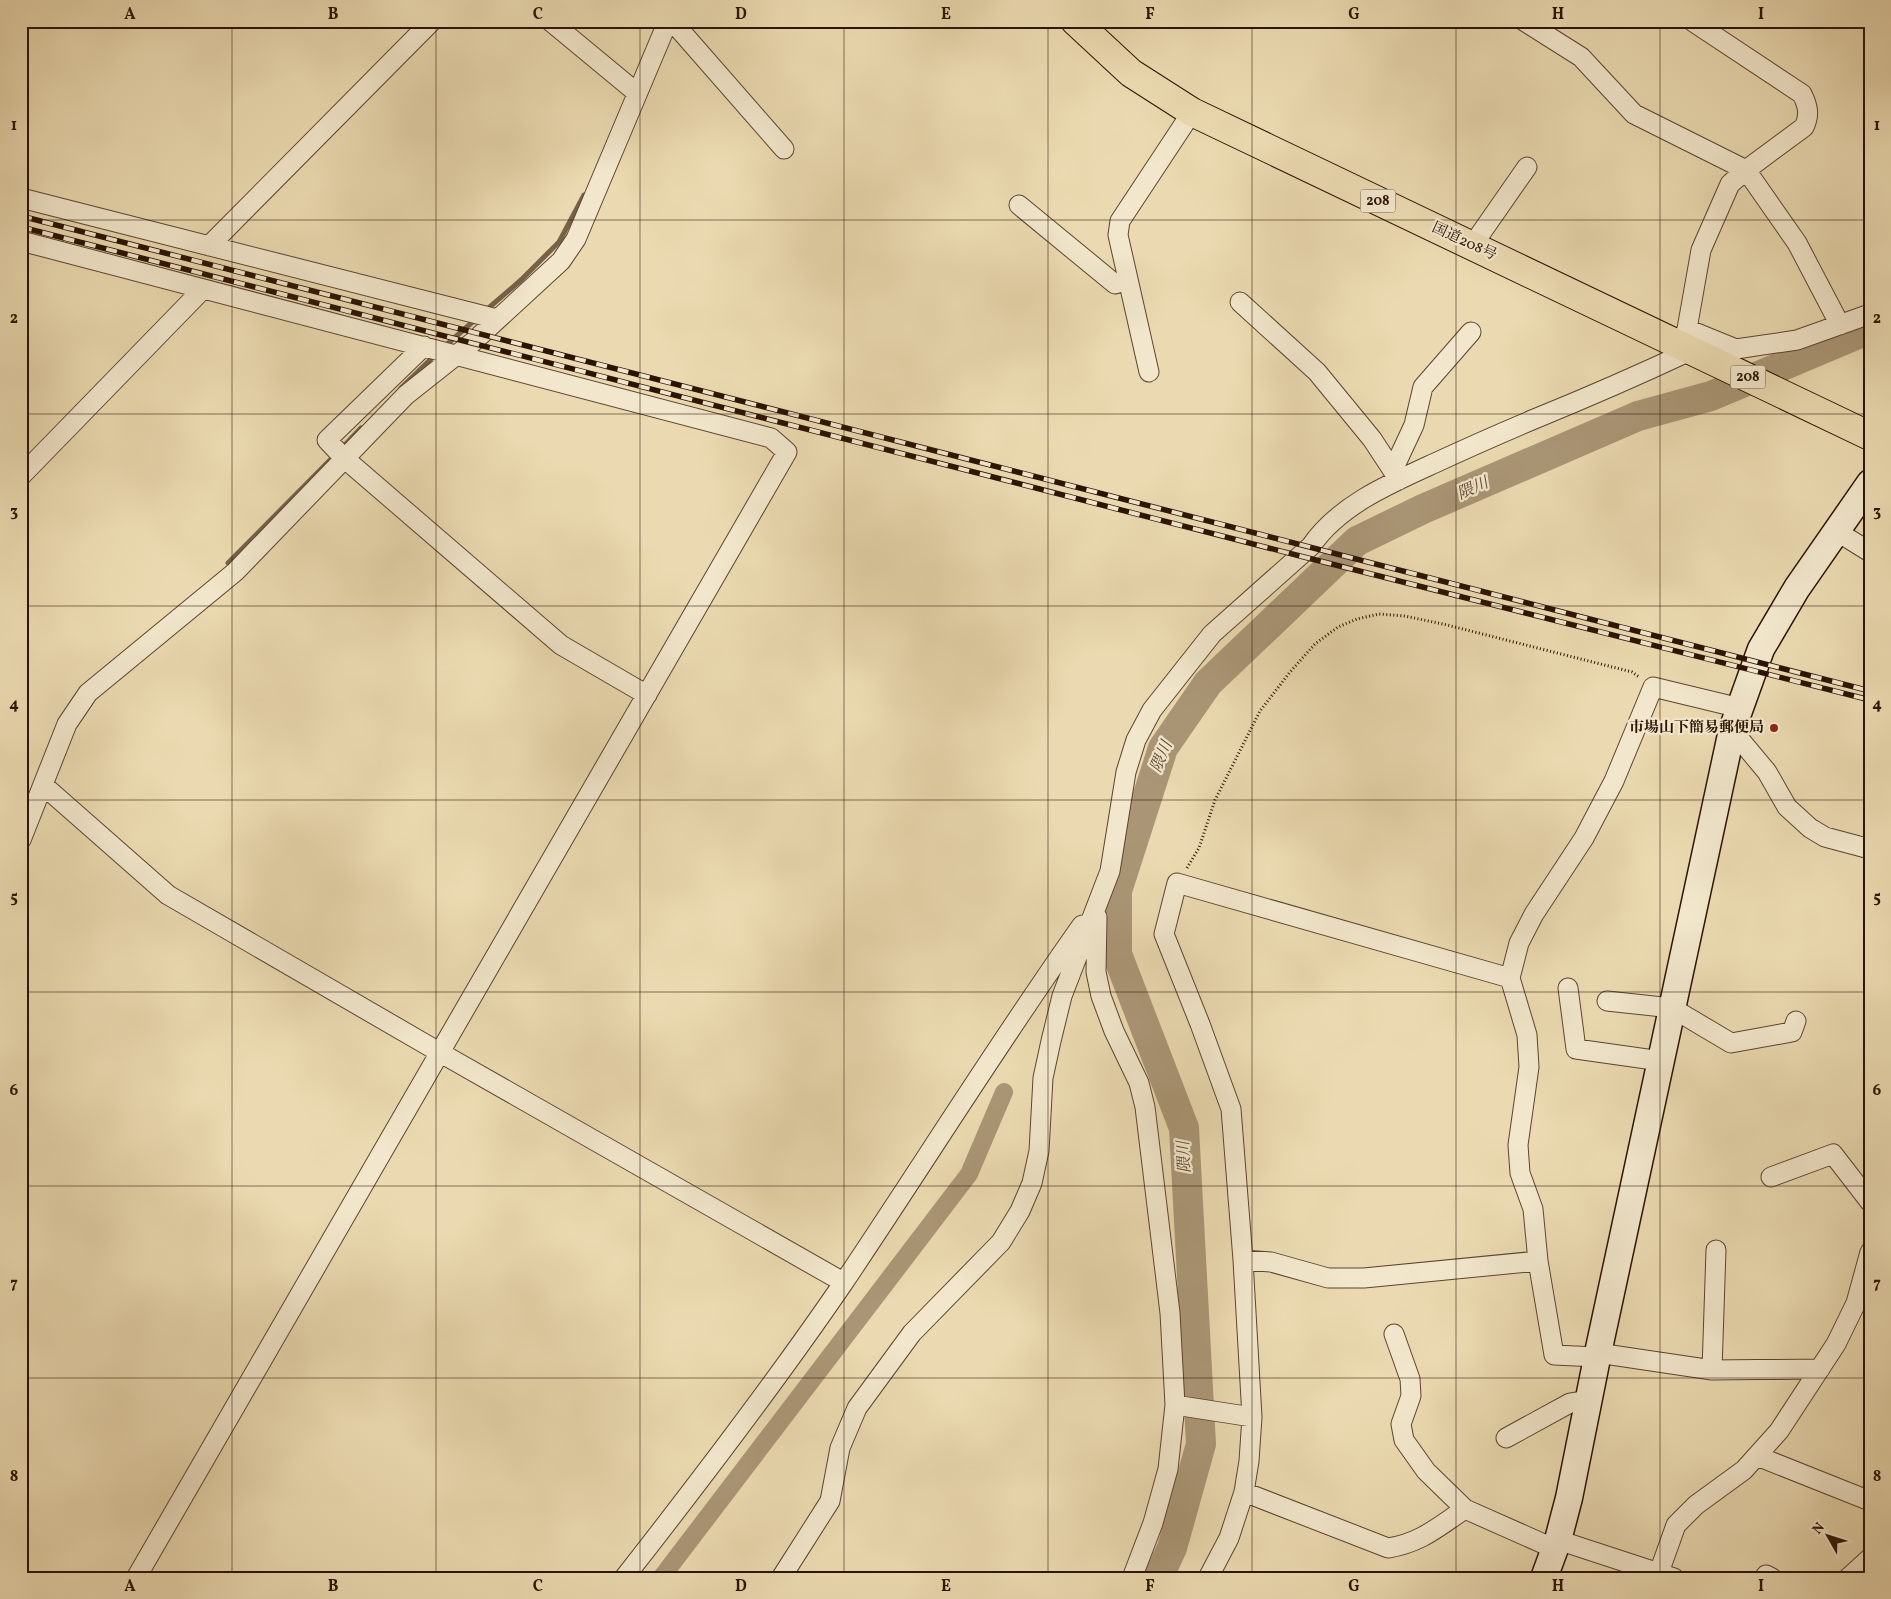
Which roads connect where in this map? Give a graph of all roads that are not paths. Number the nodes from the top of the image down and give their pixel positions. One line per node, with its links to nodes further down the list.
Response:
1 (432, 21): 16 (street)
2 (550, 21): 8 (street)
3 (668, 21): 8 (street)
4 (672, 21): 10 (street)
5 (1075, 21): 9 (highway, 国道208号 / 208)
6 (1524, 21): 12 (street)
7 (1692, 21): 12 (street)
8 (637, 93): 22 (street)
9 (1192, 112): 17 (highway, 国道208号 / 208); 18 (street)
10 (784, 149)
11 (1527, 167): 17 (street)
12 (1746, 170): 23 (street); 25 (street)
13 (21, 198): 16 (street)
14 (1019, 205): 18 (street)
15 (21, 241): 19 (street)
16 (209, 246): 22 (street)
17 (1472, 246): 25 (highway, 国道208号 / 208)
18 (1128, 280): 28 (street)
19 (203, 289): 26 (street); 32 (street)
20 (1240, 302): 31 (street)
21 (1870, 314): 23 (street)
22 (497, 319): 27 (street)
23 (1840, 325): 25 (street)
24 (1471, 332): 31 (street)
25 (1689, 344): 29 (highway, 国道208号 / 208); 31 (street)
26 (424, 346): 27 (street); 30 (street)
27 (456, 354): 30 (street); 36 (street)
28 (1149, 372)
29 (1870, 436)
30 (344, 458): 36 (street); 38 (street)
31 (1396, 474): 41 (street)
32 (21, 476)
33 (1870, 483): 34 (street)
34 (1836, 531): 35 (street); 37 (street)
35 (1870, 552)
36 (647, 695): 47 (street)
37 (1736, 719): 40 (street); 42 (street); 45 (street)
38 (43, 785): 39 (street); 47 (street)
39 (21, 840)
40 (1870, 849)
41 (1097, 904): 55 (street); 61 (street); 73 (street)
42 (1510, 978): 53 (street); 54 (street)
43 (1568, 988): 48 (street)
44 (1607, 1001): 45 (street)
45 (1672, 1008): 46 (street); 48 (street)
46 (1796, 1021)
47 (439, 1052): 55 (street); 71 (street)
48 (1661, 1061): 57 (street)
49 (1771, 1177): 50 (street)
50 (1870, 1202)
51 (1716, 1250): 59 (street)
52 (1870, 1252): 58 (street)
53 (1243, 1260): 54 (street); 62 (street)
54 (1538, 1262): 57 (street)
55 (844, 1282): 72 (street)
56 (1394, 1334): 67 (street)
57 (1597, 1355): 59 (street); 60 (street)
58 (1820, 1369): 59 (street); 64 (street)
59 (1712, 1370)
60 (1588, 1400): 63 (street); 68 (street)
61 (1182, 1406): 62 (street); 74 (street)
62 (1252, 1417): 65 (street)
63 (1506, 1438)
64 (1757, 1456): 66 (street); 70 (street)
65 (1244, 1492): 67 (street); 75 (street)
66 (1870, 1501)
67 (1465, 1509): 68 (street)
68 (1557, 1544): 70 (street); 76 (street)
69 (1870, 1558): 79 (street)
70 (1663, 1576)
71 (136, 1578)
72 (624, 1578)
73 (781, 1578)
74 (1132, 1578)
75 (1208, 1578)
76 (1544, 1578)
77 (1764, 1578): 78 (street)
78 (1772, 1578)
79 (1848, 1578)

